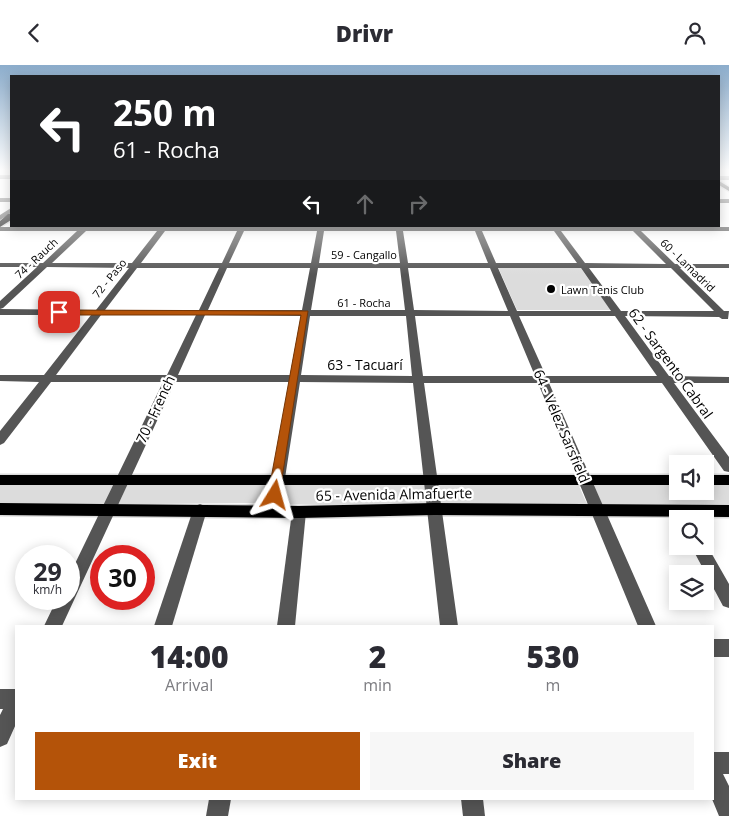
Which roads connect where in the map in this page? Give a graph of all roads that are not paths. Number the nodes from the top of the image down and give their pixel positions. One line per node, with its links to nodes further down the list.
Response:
1 (85, 227): 3 (street); 4 (street); 14 (street, 74 - Rauch)
2 (399, 227): 6 (street); 7 (street); 18 (street)
3 (4, 228)
4 (164, 228): 5 (street); 15 (street, 72 - Paso)
5 (242, 228): 6 (street); 16 (street, 70 - French)
6 (321, 228): 17 (street)
7 (477, 228): 8 (street); 19 (street, 64 - Vélez Sarsfield)
8 (556, 228): 9 (street); 20 (street, 62 - Sargento Cabral)
9 (633, 228): 10 (street); 22 (street, 60 - Lamadrid)
10 (713, 228): 11 (street); 12 (street)
11 (729, 229)
12 (729, 240)
13 (0, 265): 14 (street, 59 - Cangallo)
14 (45, 265): 15 (street, 59 - Cangallo); 23 (street, 74 - Rauch)
15 (135, 265): 16 (street, 59 - Cangallo); 25 (street, 72 - Paso)
16 (224, 265): 17 (street, 59 - Cangallo); 26 (street, 70 - French)
17 (314, 265): 18 (street, 59 - Cangallo); 27 (street)
18 (403, 265): 19 (street, 59 - Cangallo); 28 (street)
19 (492, 265): 20 (street, 59 - Cangallo); 29 (street, 64 - Vélez Sarsfield)
20 (582, 265): 22 (street, 59 - Cangallo); 30 (street, 62 - Sargento Cabral)
21 (729, 265): 22 (street, 59 - Cangallo)
22 (673, 266): 31 (street, 60 - Lamadrid)
23 (0, 306)
24 (0, 312): 25 (street, 61 - Rocha)
25 (98, 312): 26 (street, 61 - Rocha); 34 (street, 72 - Paso)
26 (202, 312): 27 (street, 61 - Rocha); 35 (street, 70 - French)
27 (305, 313): 28 (street, 61 - Rocha); 33 (street)
28 (410, 313): 29 (street, 61 - Rocha); 36 (street)
29 (513, 313): 30 (street, 61 - Rocha); 38 (street, 64 - Vélez Sarsfield)
30 (618, 314): 31 (street, 61 - Rocha); 37 (street, 62 - Sargento Cabral)
31 (727, 316)
32 (0, 378): 34 (street, 63 - Tacuarí)
33 (294, 378): 35 (street, 63 - Tacuarí); 36 (street, 63 - Tacuarí); 43 (street)
34 (47, 379): 35 (street, 63 - Tacuarí); 40 (street, 72 - Paso)
35 (170, 379): 42 (street, 70 - French)
36 (418, 379): 38 (street, 63 - Tacuarí); 44 (street)
37 (666, 379): 38 (street, 63 - Tacuarí); 39 (street, 63 - Tacuarí); 41 (street, 62 - Sargento Cabral)
38 (542, 380): 46 (street, 64 - Vélez Sarsfield)
39 (729, 380)
40 (0, 440)
41 (729, 467)
42 (122, 479): 43 (main road, 65 - Avenida Almafuerte); 45 (main road, 65 - Avenida Almafuerte); 51 (street, 70 - French)
43 (277, 479): 44 (main road, 65 - Avenida Almafuerte); 54 (street)
44 (431, 479): 46 (main road, 65 - Avenida Almafuerte); 52 (street)
45 (0, 480)
46 (585, 480): 47 (main road, 65 - Avenida Almafuerte); 55 (street, 64 - Vélez Sarsfield)
47 (669, 480)
48 (714, 480): 49 (main road)
49 (729, 480)
50 (0, 509): 51 (main road, 65 - Avenida Almafuerte)
51 (109, 509): 53 (main road, 65 - Avenida Almafuerte); 61 (street, 70 - French)
52 (434, 509): 55 (main road, 65 - Avenida Almafuerte); 57 (main road, 65 - Avenida Almafuerte); 67 (street)
53 (200, 510): 54 (main road, 65 - Avenida Almafuerte); 65 (street)
54 (273, 510): 57 (main road, 65 - Avenida Almafuerte)
55 (597, 510): 59 (main road, 65 - Avenida Almafuerte); 68 (street, 64 - Vélez Sarsfield)
56 (729, 511): 58 (main road, 65 - Avenida Almafuerte)
57 (299, 512): 66 (street)
58 (714, 512)
59 (669, 514)
60 (704, 555): 62 (street)
61 (80, 570)
62 (729, 599)
63 (61, 610): 64 (street)
64 (53, 625)
65 (163, 625)
66 (286, 625)
67 (449, 625)
68 (647, 625)
69 (714, 648): 70 (street)
70 (729, 648)
71 (0, 699): 72 (street)
72 (15, 700)
73 (15, 702): 74 (street)
74 (0, 737)
75 (714, 763): 76 (street)
76 (729, 763)
77 (714, 777): 80 (street)
78 (220, 800): 81 (street)
79 (472, 800): 82 (street)
80 (729, 812)
81 (217, 816)
82 (474, 816)

